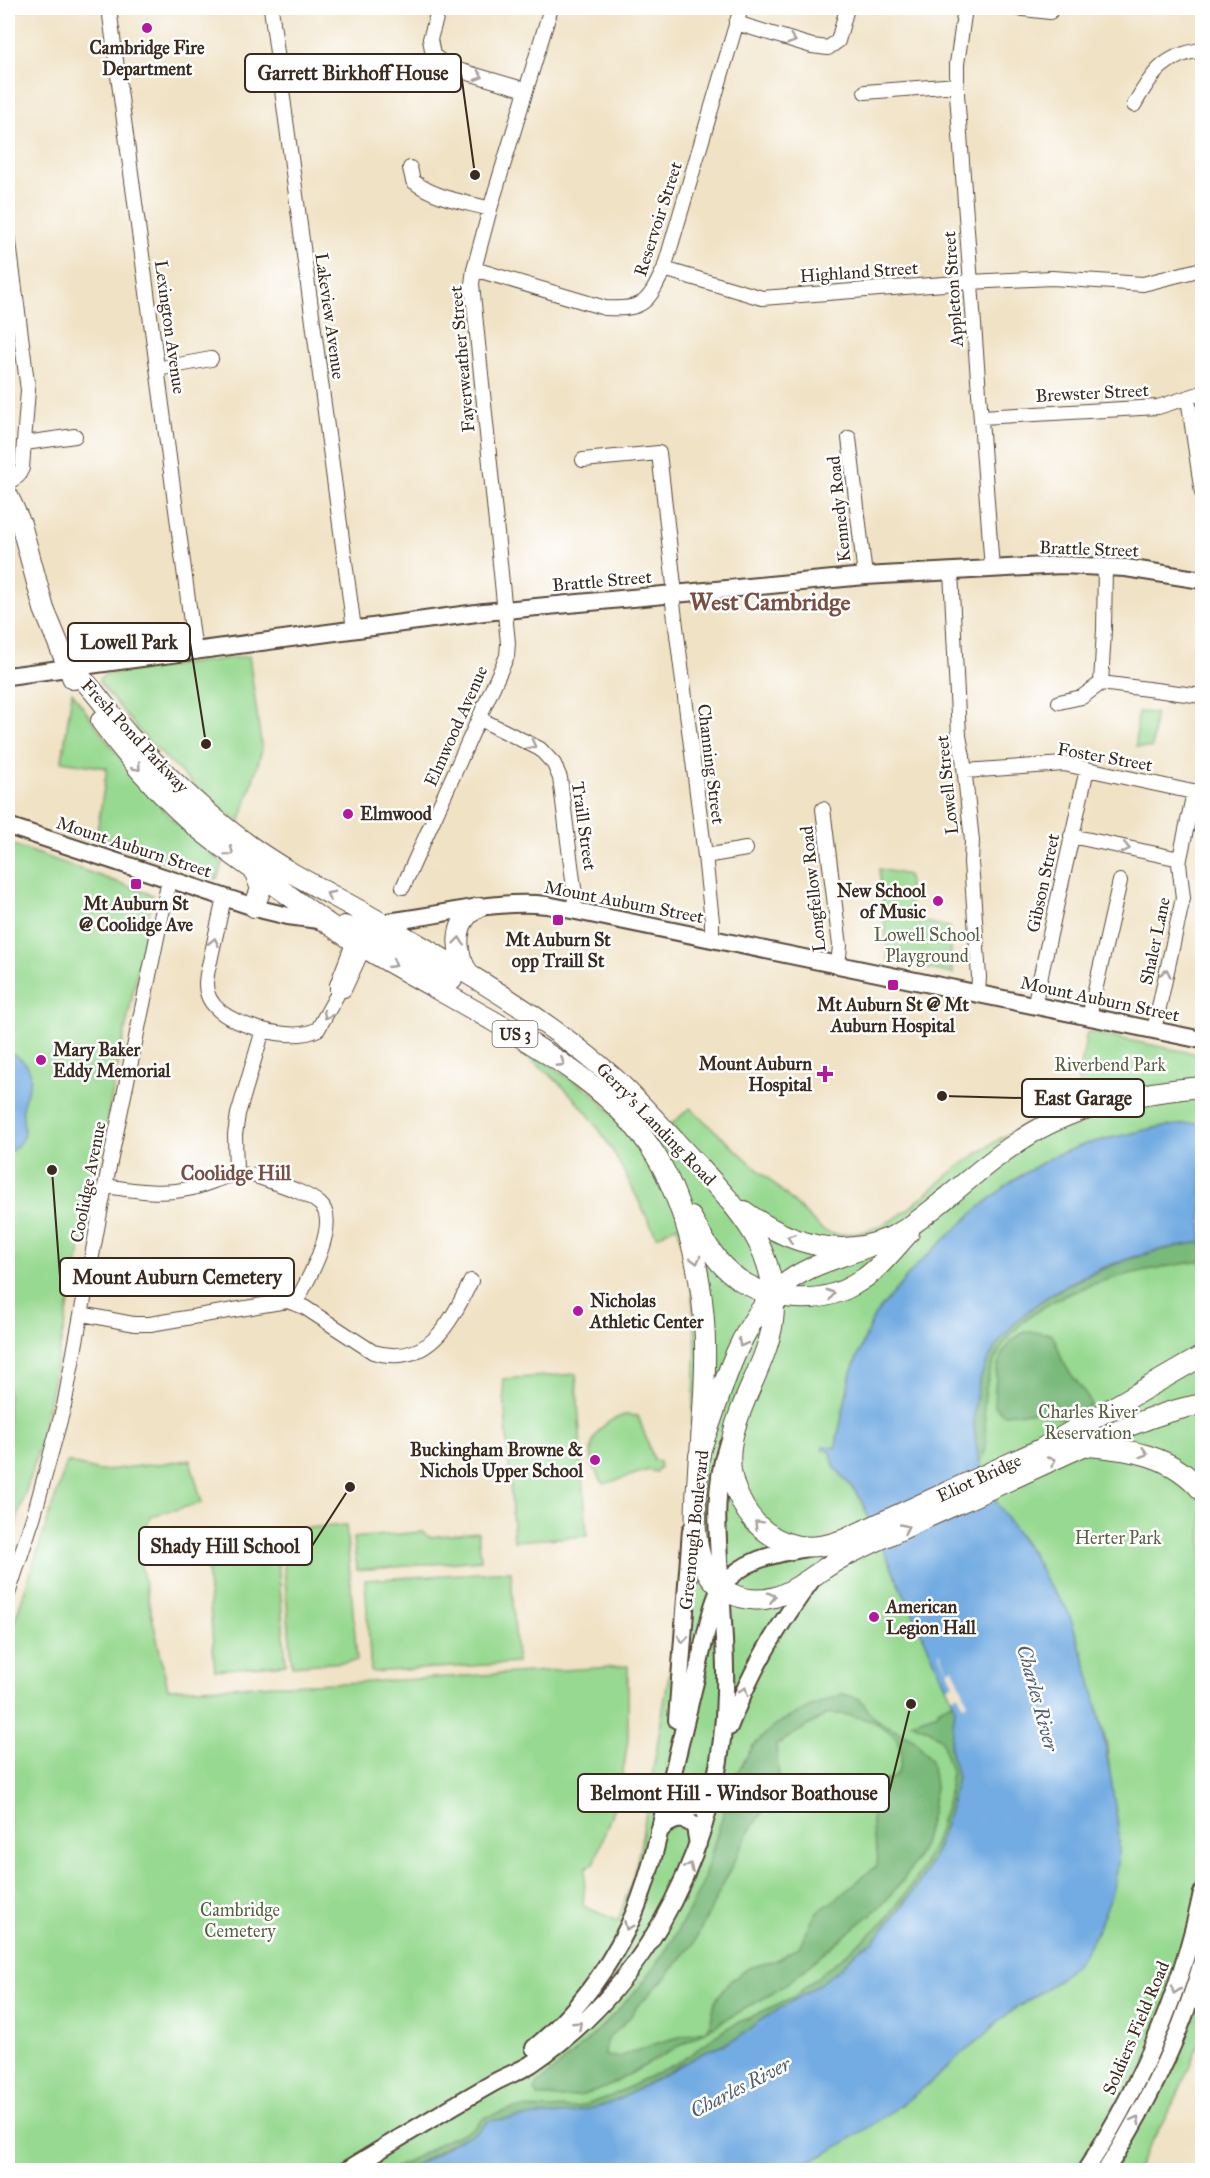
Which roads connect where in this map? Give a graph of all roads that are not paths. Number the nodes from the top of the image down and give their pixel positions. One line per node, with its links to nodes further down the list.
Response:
1 (109, 8): 24 (street, Lexington Avenue)
2 (271, 8): 42 (street, Lakeview Avenue)
3 (439, 8): 13 (street, one-way to 13)
4 (551, 8): 13 (street, Fayerweather Street)
5 (741, 8): 10 (street, Reservoir Street)
6 (847, 8): 10 (street, one-way to 6)
7 (965, 8): 12 (street, Appleton Street)
8 (1015, 8): 9 (street)
9 (1050, 12)
10 (736, 23): 20 (street, Reservoir Street)
11 (1203, 50): 15 (street)
12 (957, 85): 14 (street); 22 (street, Appleton Street)
13 (526, 90): 17 (street, Fayerweather Street)
14 (865, 92)
15 (1134, 105)
16 (410, 168): 17 (street)
17 (490, 209): 19 (street, Fayerweather Street)
18 (8, 235): 30 (street)
19 (474, 269): 20 (street, Reservoir Street); 41 (street, Fayerweather Street)
20 (664, 269): 22 (street, Highland Street)
21 (1203, 269): 22 (street, Highland Street)
22 (970, 282): 27 (street, Appleton Street)
23 (211, 359): 24 (street)
24 (157, 369): 43 (street, Lexington Avenue)
25 (1203, 393): 26 (street, Brewster Street)
26 (1188, 398): 27 (street, Brewster Street); 33 (street)
27 (982, 417): 36 (street, Appleton Street)
28 (75, 436): 30 (street)
29 (849, 438): 38 (street, Kennedy Road)
30 (25, 443): 32 (street)
31 (583, 460): 40 (street, Channing Street)
32 (8, 483)
33 (1203, 493)
34 (8, 496): 44 (highway, Fresh Pond Parkway / US 3)
35 (1105, 566): 36 (main road, Brattle Street); 39 (main road, Brattle Street); 46 (street)
36 (992, 569): 37 (main road, Brattle Street)
37 (951, 572): 38 (main road, Brattle Street); 51 (street, Lowell Street)
38 (865, 576): 40 (main road, Brattle Street)
39 (1203, 580)
40 (674, 594): 41 (main road, Brattle Street); 57 (street, Channing Street)
41 (504, 609): 42 (main road, Brattle Street); 49 (street, Elmwood Avenue)
42 (354, 629): 43 (main road, Brattle Street)
43 (195, 652): 44 (main road, Brattle Street)
44 (69, 667): 45 (main road, Brattle Street); 59 (highway, Fresh Pond Parkway / US 3, one-way to 59); 68 (highway, Fresh Pond Parkway / US 3, one-way to 44)
45 (8, 676)
46 (1101, 683): 47 (street); 48 (street)
47 (1203, 696)
48 (1059, 702)
49 (480, 719): 62 (street, Elmwood Avenue); 66 (street, Traill Street, one-way to 66)
50 (1087, 769): 51 (street, Foster Street); 52 (street, Foster Street); 55 (street, Gibson Street)
51 (965, 771): 73 (street, Lowell Street)
52 (1198, 793): 58 (street, Shaler Lane)
53 (823, 809): 71 (street, Longfellow Road)
54 (8, 826): 60 (main road, Mount Auburn Street)
55 (1071, 836): 58 (street, one-way to 58); 74 (street, Gibson Street)
56 (746, 849): 57 (street)
57 (705, 856): 69 (street, Channing Street)
58 (1180, 859): 77 (street, Shaler Lane, one-way to 58)
59 (254, 870): 64 (highway); 67 (highway, Fresh Pond Parkway / US 3)
60 (168, 880): 63 (main road, Mount Auburn Street); 83 (street, Coolidge Avenue)
61 (1120, 881): 75 (street)
62 (403, 887)
63 (224, 898): 64 (main road, Mount Auburn Street); 76 (street, one-way to 63)
64 (254, 907): 67 (main road, Mount Auburn Street)
65 (478, 908): 66 (main road, Mount Auburn Street); 68 (main road, Mount Auburn Street); 72 (highway, one-way to 65)
66 (574, 910): 69 (main road, Mount Auburn Street)
67 (325, 921): 68 (main road, Mount Auburn Street); 70 (highway, Gerry's Landing Road / US 3); 79 (highway)
68 (382, 923): 72 (highway, Gerry's Landing Road / US 3)
69 (711, 939): 71 (main road, Mount Auburn Street)
70 (359, 944): 76 (street, one-way to 76); 82 (highway, Gerry's Landing Road / US 3, one-way to 82)
71 (838, 965): 73 (main road, Mount Auburn Street)
72 (474, 978): 79 (highway, Gerry's Landing Road / US 3)
73 (978, 994): 74 (main road, Mount Auburn Street)
74 (1034, 1006): 75 (main road, Mount Auburn Street)
75 (1089, 1017): 77 (main road, Mount Auburn Street)
76 (263, 1030): 81 (street)
77 (1154, 1030): 78 (main road, Mount Auburn Street)
78 (1203, 1040)
79 (604, 1070): 84 (highway, Gerry's Landing Road / US 3)
80 (1203, 1087): 85 (highway, US 3)
81 (236, 1173): 83 (street); 89 (street)
82 (670, 1184): 88 (highway, US 3); 97 (highway, Gerry's Landing Road, one-way to 97)
83 (105, 1186): 90 (street, Coolidge Avenue)
84 (723, 1193): 86 (highway, US 3, one-way to 84); 88 (highway, Gerry's Landing Road)
85 (931, 1211): 86 (highway, US 3); 88 (highway, US 3, one-way to 85)
86 (889, 1238): 88 (highway, Greenough Boulevard)
87 (471, 1281): 89 (street)
88 (773, 1294): 95 (highway, Gerry's Landing Road); 97 (highway, Greenough Boulevard, one-way to 97)
89 (296, 1302): 90 (street)
90 (82, 1314): 105 (street, Coolidge Avenue)
91 (1203, 1356): 93 (highway, Eliot Bridge)
92 (1203, 1368): 93 (highway)
93 (1154, 1384): 98 (highway, Eliot Bridge)
94 (1203, 1404): 96 (highway, Eliot Bridge)
95 (738, 1419): 102 (highway, Gerry's Landing Road, one-way to 95); 104 (main road, Greenough Boulevard)
96 (1086, 1445): 98 (highway, Eliot Bridge, one-way to 96); 99 (highway, one-way to 99)
97 (700, 1455): 100 (highway, Greenough Boulevard)
98 (1015, 1470): 101 (highway, Eliot Bridge)
99 (1203, 1491)
100 (696, 1497): 104 (highway); 107 (main road, Greenough Boulevard, one-way to 107)
101 (849, 1546): 102 (highway, Eliot Bridge); 103 (highway)
102 (810, 1547): 104 (main road, Greenough Boulevard)
103 (819, 1570): 104 (highway, one-way to 103); 106 (main road, Greenough Boulevard, one-way to 103)
104 (721, 1587): 106 (main road, Greenough Boulevard); 107 (main road, Greenough Boulevard)
105 (8, 1594)
106 (722, 1745): 109 (main road, Greenough Boulevard)
107 (674, 1768): 108 (main road, Greenough Boulevard)
108 (669, 1790): 109 (main road); 110 (main road, Greenough Boulevard)
109 (711, 1803): 111 (main road, Greenough Boulevard)
110 (659, 1831): 111 (main road); 114 (main road, Greenough Boulevard, one-way to 114)
111 (698, 1844): 114 (main road, Greenough Boulevard, one-way to 111)
112 (1203, 1893): 116 (main road, Soldiers Field Road, one-way to 116)
113 (1203, 1962): 117 (main road, Soldiers Field Road, one-way to 113)
114 (496, 2082): 115 (main road, Greenough Boulevard)
115 (347, 2170)
116 (1086, 2170)
117 (1106, 2170)

